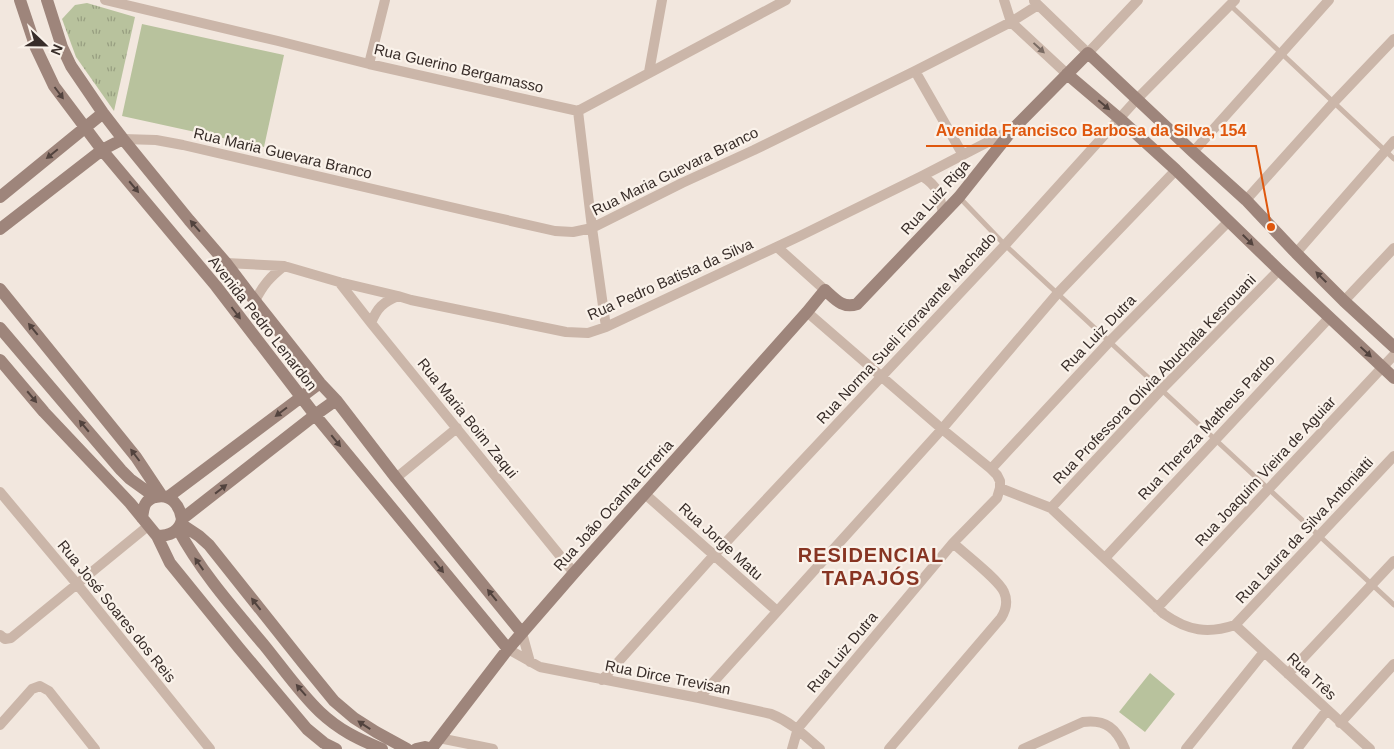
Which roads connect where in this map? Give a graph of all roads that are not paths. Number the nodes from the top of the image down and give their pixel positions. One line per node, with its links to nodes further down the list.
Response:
1 (20, 0): 25 (street, Avenida Pedro Lenardon, one-way to 25)
2 (46, 0): 23 (street, Avenida Pedro Lenardon)
3 (104, 0): 16 (street, Rua Guerino Bergamasso)
4 (384, 0): 16 (street)
5 (662, 0): 18 (street)
6 (786, 0): 18 (street)
7 (1004, 0): 12 (street)
8 (1138, 0): 14 (street, Rua Luiz Riga)
9 (1330, 0): 15 (street)
10 (1036, 2): 12 (street, Rua Maria Guevara Branco); 14 (street)
11 (1233, 2): 15 (lane); 20 (street, Rua Norma Sueli Fioravante Machado)
12 (1011, 22): 17 (street, Rua Maria Guevara Branco); 19 (street, one-way to 19)
13 (1394, 38): 21 (street)
14 (1088, 53): 19 (street, Rua Luiz Riga); 20 (street)
15 (1282, 54): 21 (lane); 31 (street)
16 (370, 64): 22 (street, Rua Guerino Bergamasso)
17 (915, 71): 32 (street); 41 (street, Rua Maria Guevara Branco)
18 (649, 72): 22 (street)
19 (1067, 74): 24 (street, one-way to 24); 26 (street, Rua Luiz Riga)
20 (1137, 99): 24 (street, Rua Norma Sueli Fioravante Machado); 31 (street)
21 (1334, 102): 30 (lane); 38 (street)
22 (578, 111): 41 (street)
23 (103, 113): 25 (street); 27 (street, Avenida Pedro Lenardon)
24 (1120, 119): 34 (street); 43 (street, Rua Norma Sueli Fioravante Machado)
25 (85, 127): 29 (street, Avenida Pedro Lenardon); 36 (street, one-way to 36)
26 (1014, 128): 32 (street, Rua Pedro Batista da Silva); 37 (street, Rua Luiz Riga)
27 (123, 139): 29 (street); 41 (street, Rua Maria Guevara Branco); 47 (street, Avenida Pedro Lenardon, one-way to 27)
28 (1394, 141): 30 (street)
29 (102, 150): 42 (street); 71 (street, Avenida Pedro Lenardon, one-way to 71)
30 (1385, 150): 33 (lane); 46 (street)
31 (1193, 152): 38 (street)
32 (963, 155): 35 (street, Rua Pedro Batista da Silva)
33 (1394, 159)
34 (1176, 170): 40 (street); 53 (street)
35 (922, 176): 39 (street); 44 (street, Rua Pedro Batista da Silva)
36 (0, 197)
37 (959, 197): 39 (street, Rua Luiz Riga); 43 (lane)
38 (1246, 200): 46 (street)
39 (943, 214): 52 (street, Rua Luiz Riga)
40 (1229, 221): 49 (street, one-way to 49); 62 (street, Rua Luiz Dutra)
41 (592, 228): 60 (street)
42 (0, 229)
43 (1005, 246): 53 (lane); 67 (street, Rua Norma Sueli Fioravante Machado)
44 (777, 247): 52 (street); 60 (street, Rua Pedro Batista da Silva)
45 (1394, 248): 56 (street)
46 (1296, 253): 56 (street, one-way to 46)
47 (226, 263): 48 (street, Rua Pedro Batista da Silva); 55 (street, Avenida Pedro Lenardon)
48 (284, 266): 50 (street, Rua Pedro Batista da Silva); 55 (street)
49 (1279, 270): 58 (street); 70 (street, Rua Professora Olívia Abuchala Kesrouani)
50 (339, 282): 54 (street, Rua Pedro Batista da Silva); 59 (street, Rua Maria Boim Zaqui)
51 (0, 290): 84 (street, one-way to 51)
52 (825, 290): 57 (street, Rua João Ocanha Erreria)
53 (1057, 294): 62 (lane); 75 (street)
54 (398, 296): 59 (street); 60 (street, Rua Pedro Batista da Silva)
55 (255, 301): 69 (street, Avenida Pedro Lenardon)
56 (1344, 301): 63 (street)
57 (808, 312): 67 (street); 83 (street, Rua João Ocanha Erreria)
58 (1329, 318): 66 (street, one-way to 66); 76 (street, Rua Thereza Matheus Pardo)
59 (371, 323): 74 (street, Rua Maria Boim Zaqui)
60 (606, 326)
61 (0, 328): 84 (street, one-way to 61)
62 (1109, 342): 70 (lane); 78 (street, Rua Luiz Dutra)
63 (1394, 347)
64 (1394, 355): 66 (street, Rua Joaquim Vieira de Aguiar)
65 (0, 360): 86 (street, one-way to 86)
66 (1382, 367): 68 (street); 81 (street, Rua Joaquim Vieira de Aguiar)
67 (881, 376): 75 (street); 91 (street, Rua Norma Sueli Fioravante Machado)
68 (1394, 378)
69 (320, 383): 71 (street); 72 (street, Avenida Pedro Lenardon)
70 (1161, 390): 76 (lane); 85 (street, Rua Professora Olívia Abuchala Kesrouani)
71 (300, 397): 73 (street, Avenida Pedro Lenardon); 84 (street, one-way to 84)
72 (336, 400): 73 (street); 79 (street, Avenida Pedro Lenardon)
73 (314, 415): 87 (street, one-way to 73); 103 (street, Avenida Pedro Lenardon, one-way to 103)
74 (457, 428): 79 (street); 94 (street, Rua Maria Boim Zaqui)
75 (942, 429): 78 (street); 99 (street)
76 (1214, 439): 81 (lane); 92 (street, Rua Thereza Matheus Pardo)
77 (1394, 456): 89 (street, Rua Laura da Silva Antoniatti)
78 (991, 469): 80 (street)
79 (396, 478): 101 (street, Avenida Pedro Lenardon, one-way to 79)
80 (1000, 488): 85 (street); 90 (street, Rua Luiz Dutra)
81 (1268, 489): 89 (lane); 98 (street, Rua Joaquim Vieira de Aguiar)
82 (0, 492): 95 (street, Rua José Soares dos Reis)
83 (645, 494): 91 (street, Rua Jorge Matu); 94 (street, Rua João Ocanha Erreria)
84 (162, 497): 86 (street); 87 (street)
85 (1051, 508): 92 (street)
86 (145, 522): 88 (street); 95 (street)
87 (181, 524): 88 (street); 120 (street, one-way to 87); 121 (street, one-way to 87)
88 (157, 536): 115 (street)
89 (1319, 536): 96 (lane); 100 (street, Rua Laura da Silva Antoniatti)
90 (953, 544): 113 (street, Rua Luiz Dutra); 126 (street)
91 (714, 555): 99 (street, Rua Jorge Matu); 108 (street, Rua Norma Sueli Fioravante Machado)
92 (1105, 558): 98 (street)
93 (1394, 561): 96 (street)
94 (574, 572): 101 (street, Rua João Ocanha Erreria)
95 (76, 584): 102 (street); 118 (street, Rua José Soares dos Reis)
96 (1372, 584): 97 (lane); 107 (street)
97 (1394, 605)
98 (1157, 608): 100 (street)
99 (777, 611): 109 (street)
100 (1235, 625): 104 (street, Rua Três)
101 (522, 633): 103 (street, Rua João Ocanha Erreria); 105 (street)
102 (4, 637)
103 (508, 649): 105 (street, Rua Dirce Trevisan); 114 (street, Rua João Ocanha Erreria)
104 (1264, 652): 107 (street, Rua Três); 128 (street)
105 (530, 662): 108 (street, Rua Dirce Trevisan)
106 (1394, 664): 111 (street)
107 (1288, 674): 110 (street, Rua Três)
108 (602, 680): 109 (street, Rua Dirce Trevisan)
109 (698, 698): 113 (street, Rua Dirce Trevisan)
110 (1327, 710): 111 (street, Rua Três); 129 (street)
111 (1340, 722): 130 (street, Rua Três)
112 (0, 724): 116 (street)
113 (798, 728): 124 (street, Rua Luiz Dutra); 125 (street, Rua Dirce Trevisan)
114 (435, 745): 122 (street); 123 (street)
115 (320, 746): 119 (street)
116 (90, 747)
117 (1028, 748): 127 (street)
118 (210, 749)
119 (336, 749)
120 (382, 749)
121 (407, 749)
122 (416, 749)
123 (493, 749)
124 (792, 749)
125 (820, 749)
126 (888, 749)
127 (1125, 749)
128 (1186, 749)
129 (1297, 749)
130 (1370, 749)

